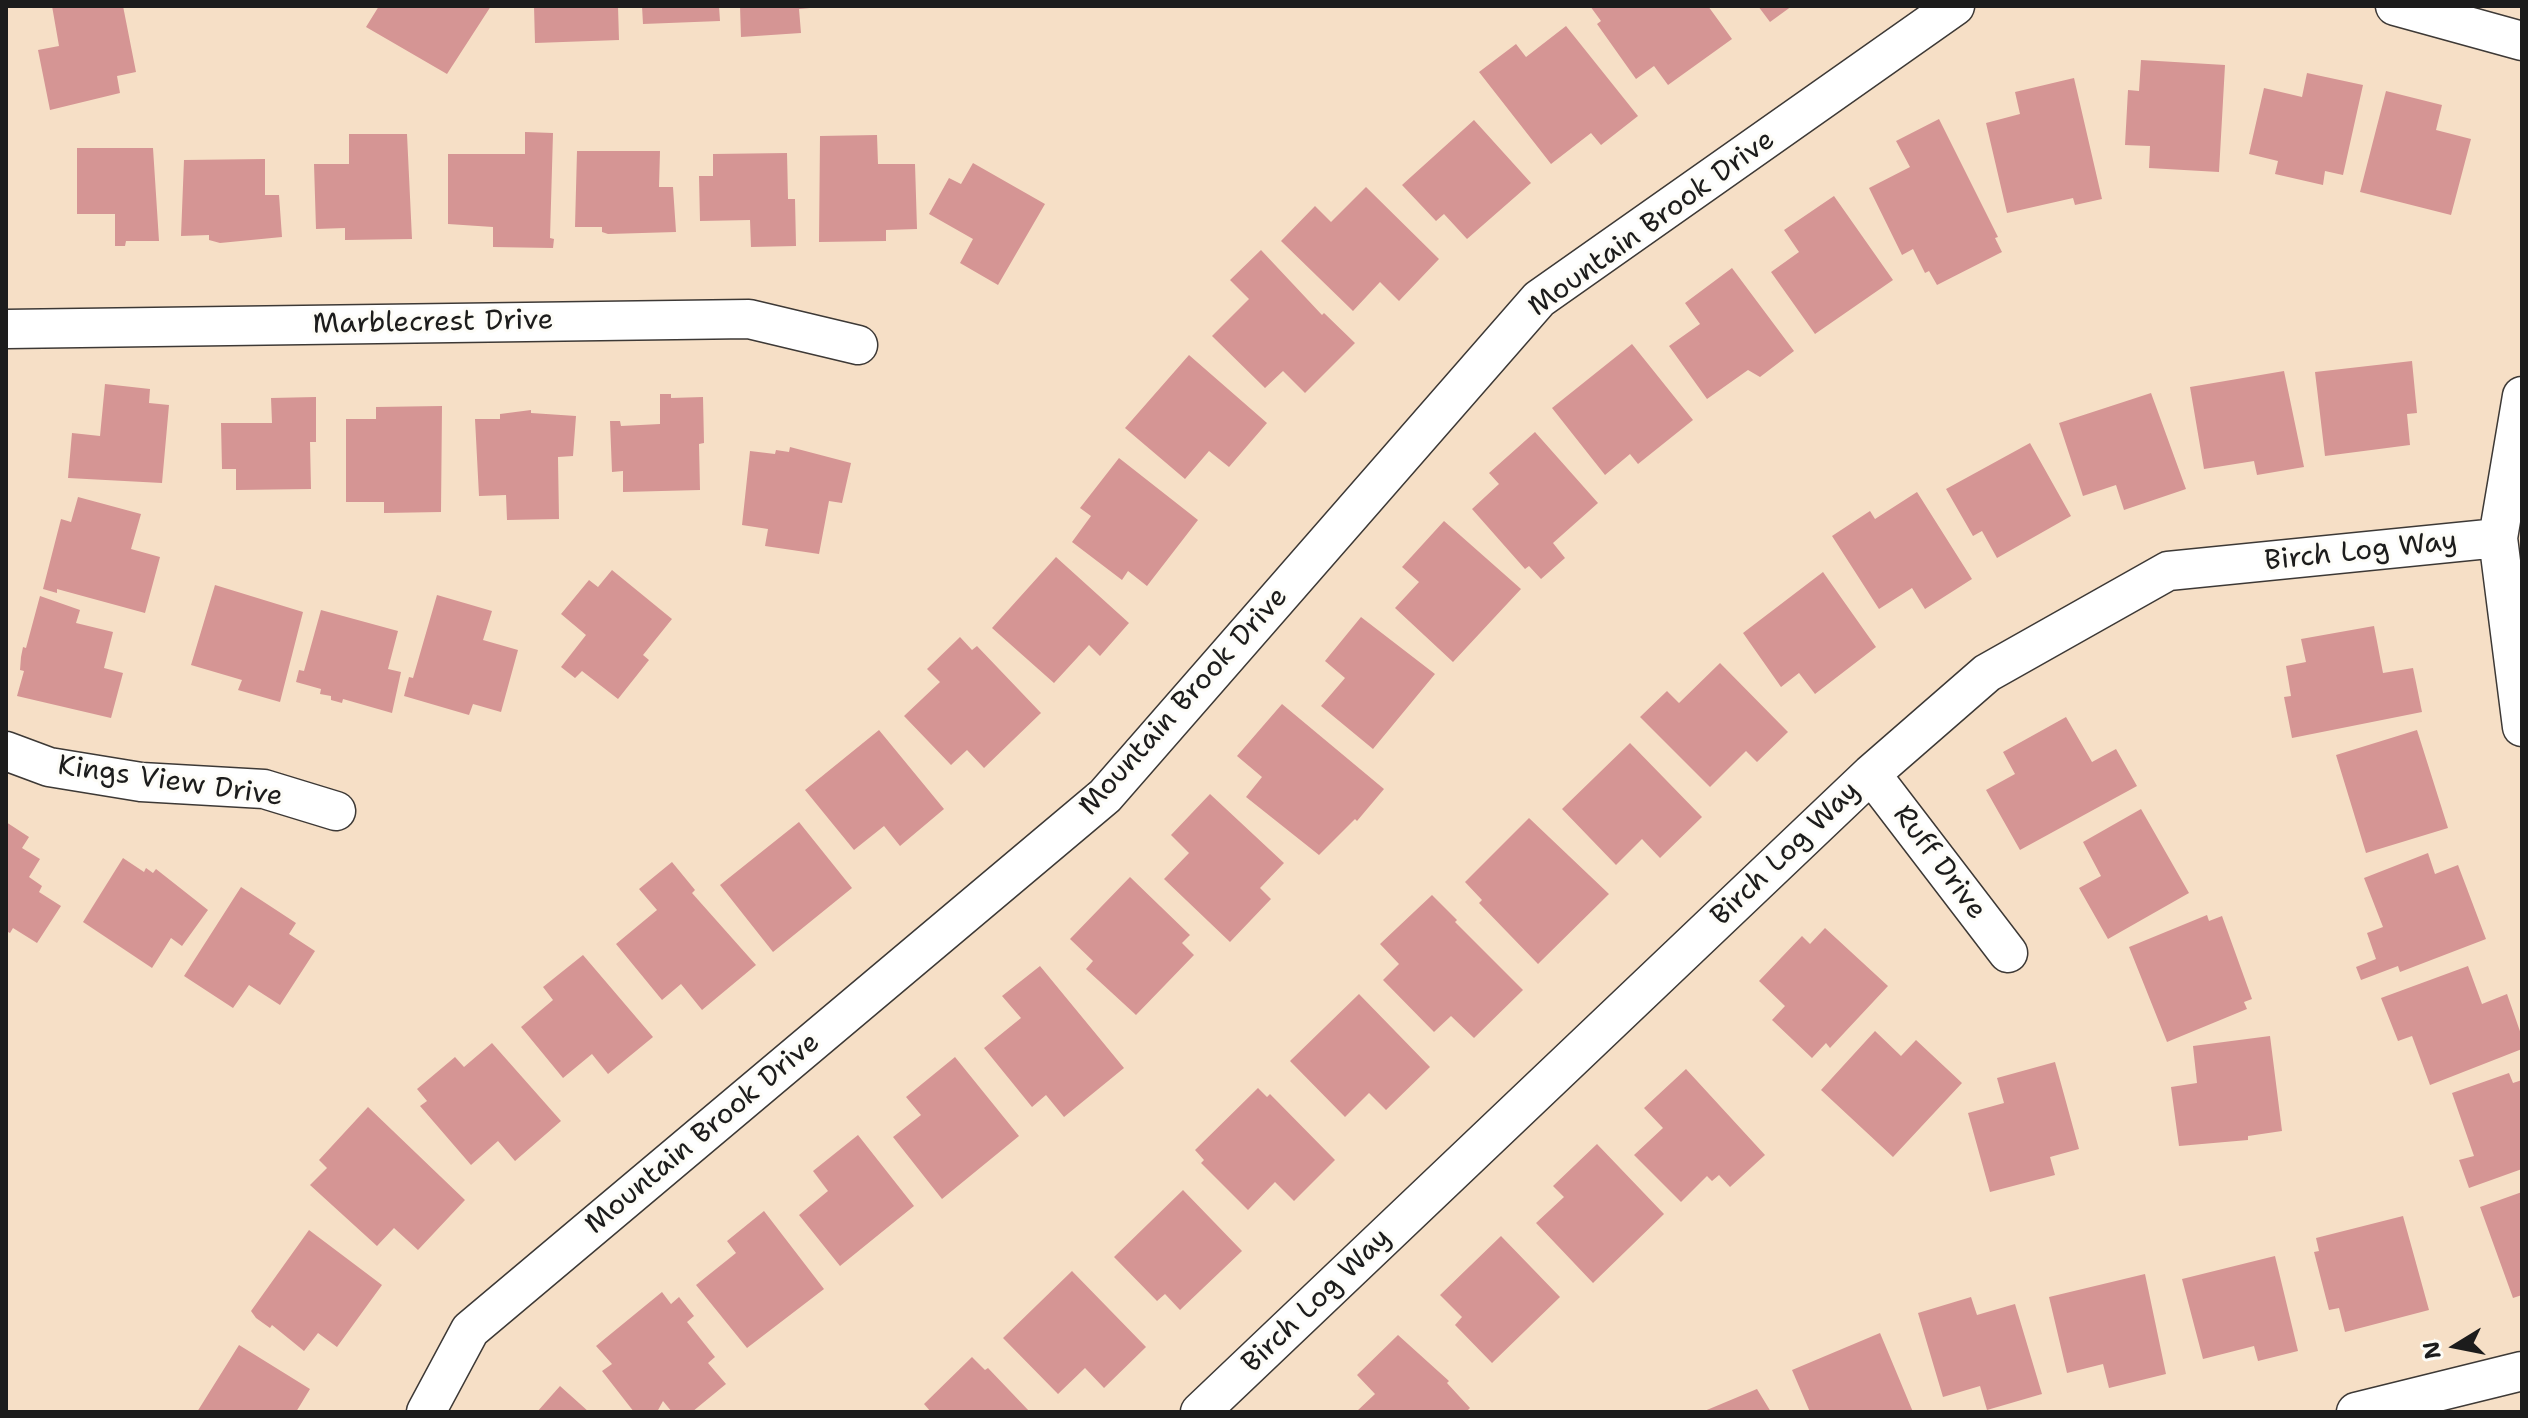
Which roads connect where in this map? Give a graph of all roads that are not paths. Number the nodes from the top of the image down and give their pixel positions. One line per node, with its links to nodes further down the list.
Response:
1 (1955, 6): 14 (street, Mountain Brook Drive)
2 (2395, 6): 3 (street)
3 (2522, 41)
4 (6, 329): 5 (street, Marblecrest Drive)
5 (858, 345)
6 (2522, 396): 7 (street)
7 (2498, 538): 8 (street); 10 (street, Birch Log Way)
8 (2522, 727)
9 (6, 751): 11 (street, Kings View Drive)
10 (1871, 774): 12 (street, Ruff Drive); 15 (street, Birch Log Way)
11 (336, 811)
12 (2008, 953)
13 (2522, 1371): 16 (street)
14 (426, 1412)
15 (1200, 1412)
16 (2356, 1412)

